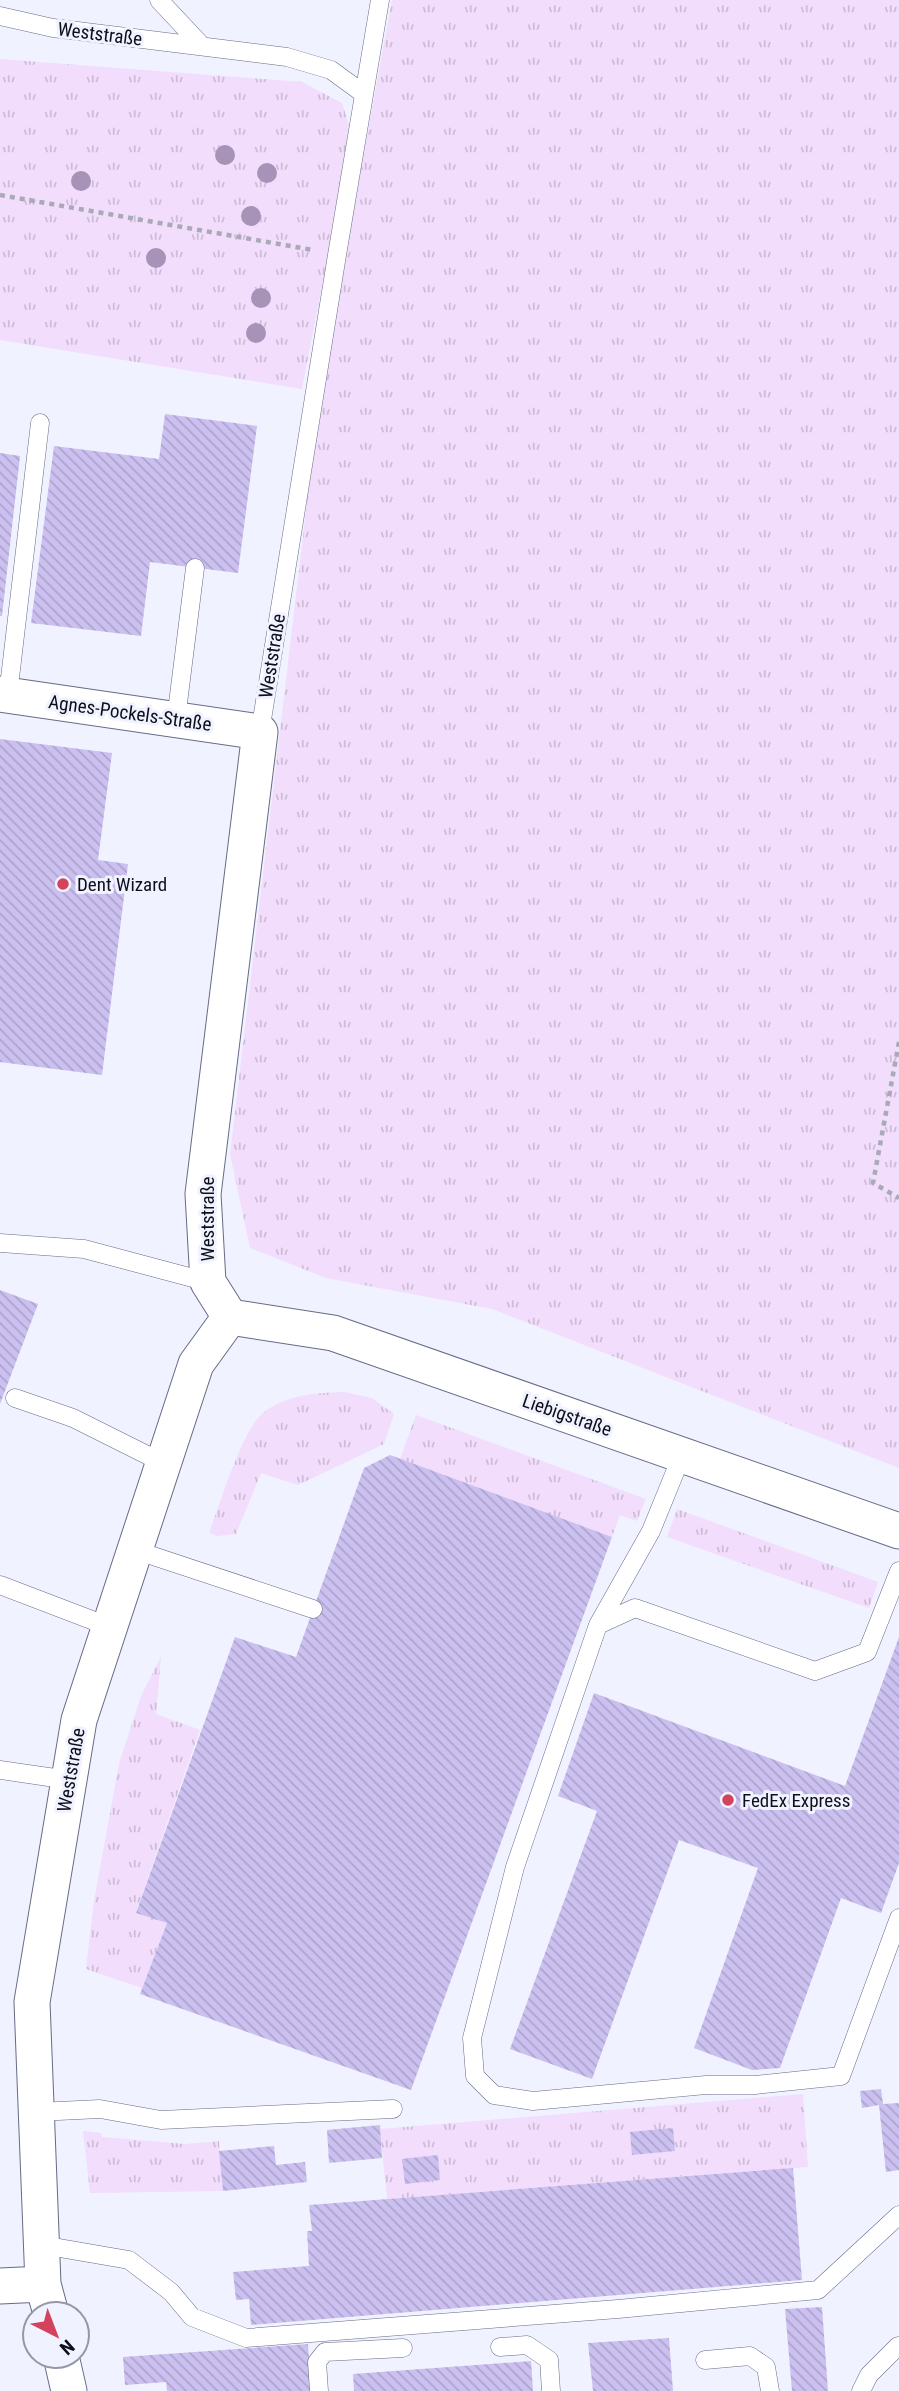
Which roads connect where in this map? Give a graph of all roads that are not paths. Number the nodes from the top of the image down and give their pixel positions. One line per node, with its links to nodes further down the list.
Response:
1 (159, 0): 4 (lane)
2 (380, 0): 5 (lane, Weststraße)
3 (0, 16): 4 (lane, Weststraße)
4 (202, 46): 5 (lane, Weststraße)
5 (364, 94): 10 (lane, Weststraße)
6 (40, 423): 8 (lane)
7 (195, 568): 9 (lane)
8 (4, 695): 9 (street, Agnes-Pockels-Straße)
9 (176, 719): 10 (street, Agnes-Pockels-Straße)
10 (260, 732): 12 (street, Weststraße)
11 (0, 1243): 12 (lane)
12 (208, 1282): 13 (street, Weststraße)
13 (230, 1317): 15 (street, Liebigstraße); 16 (street, Weststraße)
14 (15, 1398): 16 (lane)
15 (682, 1455): 17 (street, Liebigstraße); 22 (lane)
16 (163, 1463): 18 (street, Weststraße)
17 (899, 1531)
18 (135, 1550): 21 (lane); 23 (street, Weststraße)
19 (899, 1571): 22 (lane)
20 (0, 1586): 23 (lane)
21 (313, 1609)
22 (598, 1625): 26 (lane)
23 (110, 1627): 25 (street, Weststraße)
24 (0, 1770): 25 (lane)
25 (69, 1780): 28 (street, Weststraße)
26 (899, 1918)
27 (393, 2109): 28 (lane)
28 (37, 2112): 30 (street, Weststraße)
29 (899, 2215): 30 (lane)
30 (42, 2245): 32 (street, Weststraße)
31 (0, 2286): 32 (street)
32 (47, 2299)
33 (898, 2346): 42 (lane)
34 (500, 2347): 40 (lane)
35 (403, 2348): 39 (lane)
36 (705, 2360): 41 (lane)
37 (64, 2370): 38 (street)
38 (69, 2391)
39 (319, 2391)
40 (551, 2391)
41 (770, 2391)
42 (861, 2391)

